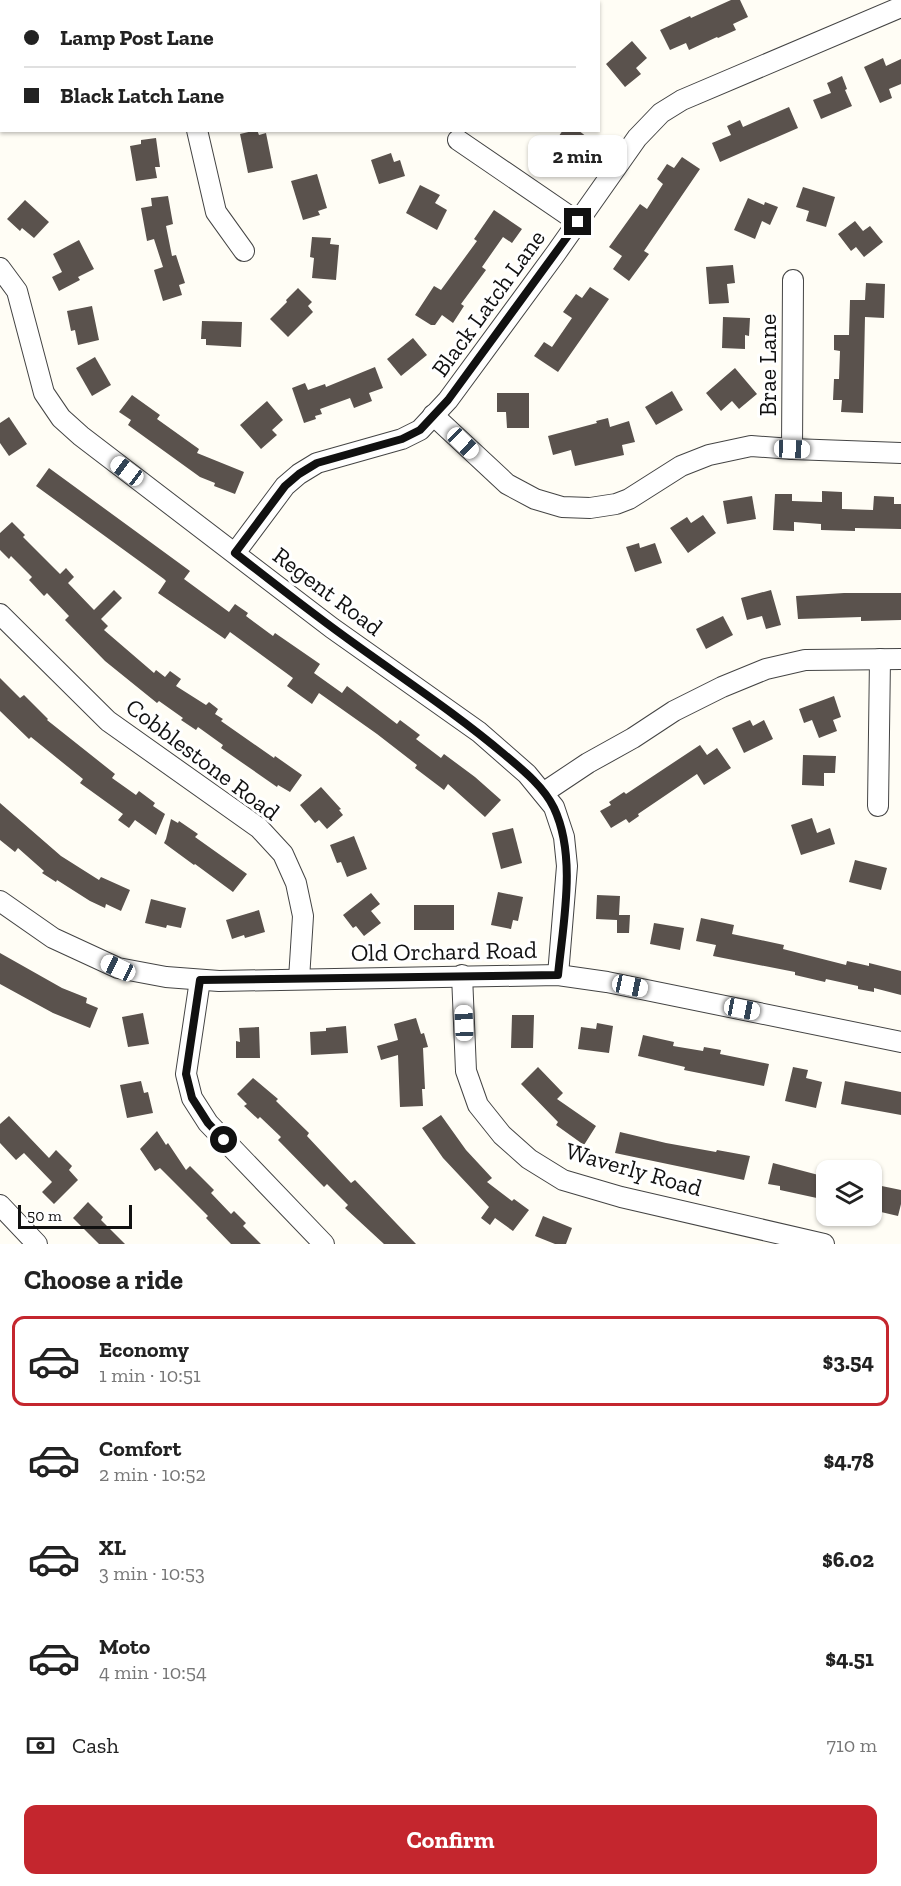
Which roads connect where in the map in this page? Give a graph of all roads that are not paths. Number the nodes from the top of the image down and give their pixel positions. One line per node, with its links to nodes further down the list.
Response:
1 (901, 6): 4 (street, Black Latch Lane)
2 (197, 132): 5 (street)
3 (458, 140): 4 (street)
4 (578, 222): 8 (street, Black Latch Lane)
5 (244, 251)
6 (0, 268): 11 (street, Regent Road)
7 (793, 280): 9 (street, Brae Lane)
8 (433, 415): 9 (street); 11 (street, Black Latch Lane)
9 (792, 449): 10 (street)
10 (901, 453)
11 (235, 553): 15 (street, Regent Road)
12 (0, 614): 20 (street, Cobblestone Road)
13 (880, 659): 14 (street); 15 (street); 16 (street)
14 (901, 659)
15 (543, 793): 19 (street, Regent Road)
16 (878, 806)
17 (0, 901): 21 (street, Old Orchard Road)
18 (462, 975): 19 (street, Old Orchard Road); 20 (street, Old Orchard Road); 26 (street, Waverly Road)
19 (558, 975): 22 (street, Old Orchard Road)
20 (298, 979): 21 (street, Old Orchard Road)
21 (200, 980): 25 (street)
22 (901, 1042)
23 (2, 1211): 24 (street)
24 (37, 1244)
25 (324, 1244)
26 (824, 1244)

